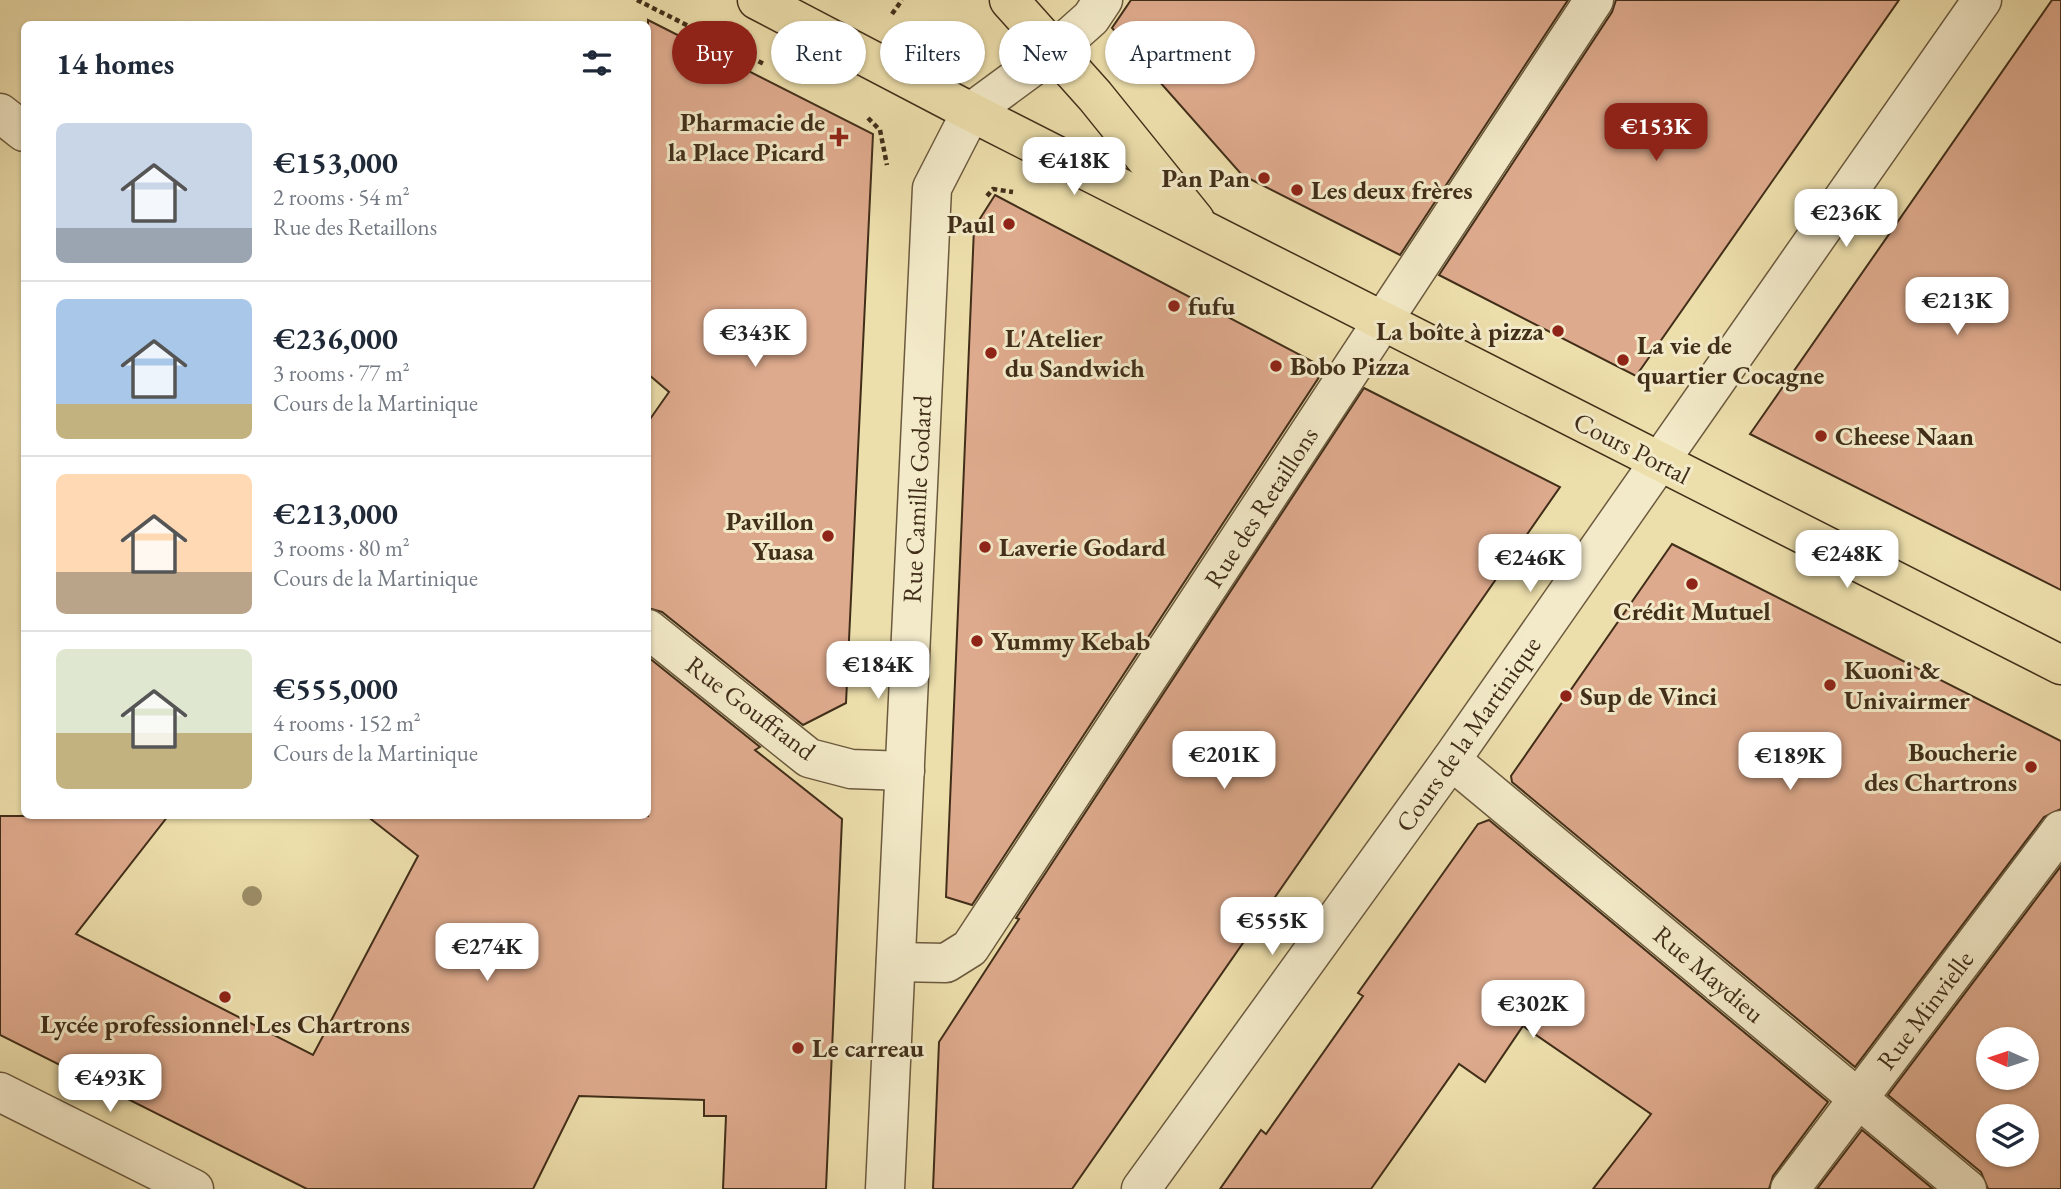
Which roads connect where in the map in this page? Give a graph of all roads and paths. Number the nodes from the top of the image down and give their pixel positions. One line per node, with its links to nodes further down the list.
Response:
1 (636, 0): 9 (path)
2 (757, 0): 12 (main road, Cours Portal)
3 (1009, 0): 7 (main road, Cours Portal)
4 (1103, 0): 8 (street)
5 (1594, 0): 18 (street, Rue des Retaillons)
6 (1982, 0): 19 (street, Cours de la Martinique)
7 (1028, 21)
8 (1088, 21)
9 (770, 67)
10 (1009, 84): 12 (street)
11 (1083, 84): 17 (main road, Cours Portal)
12 (971, 112): 16 (street, Rue Camille Godard); 17 (main road, Cours Portal)
13 (0, 113): 15 (street)
14 (861, 114): 16 (path)
15 (21, 130)
16 (932, 188): 23 (street, Rue Camille Godard)
17 (1202, 230): 18 (main road, Cours Portal)
18 (1384, 322): 19 (main road, Cours Portal); 25 (street, Rue des Retaillons)
19 (1659, 462): 21 (main road, Cours Portal); 22 (street, Cours de la Martinique)
20 (651, 631): 23 (street, Rue Gouffrand)
21 (2061, 665)
22 (1451, 760): 27 (street, Rue Maydieu); 30 (street, Cours de la Martinique)
23 (905, 771): 25 (street, Rue Camille Godard)
24 (2061, 830): 27 (street, Rue Minvielle)
25 (896, 962): 29 (street, Rue Camille Godard)
26 (0, 1092): 28 (street)
27 (1858, 1098): 31 (street, Rue Minvielle); 32 (street, Rue Maydieu)
28 (194, 1189)
29 (885, 1189)
30 (1141, 1189)
31 (1790, 1189)
32 (1967, 1189)

